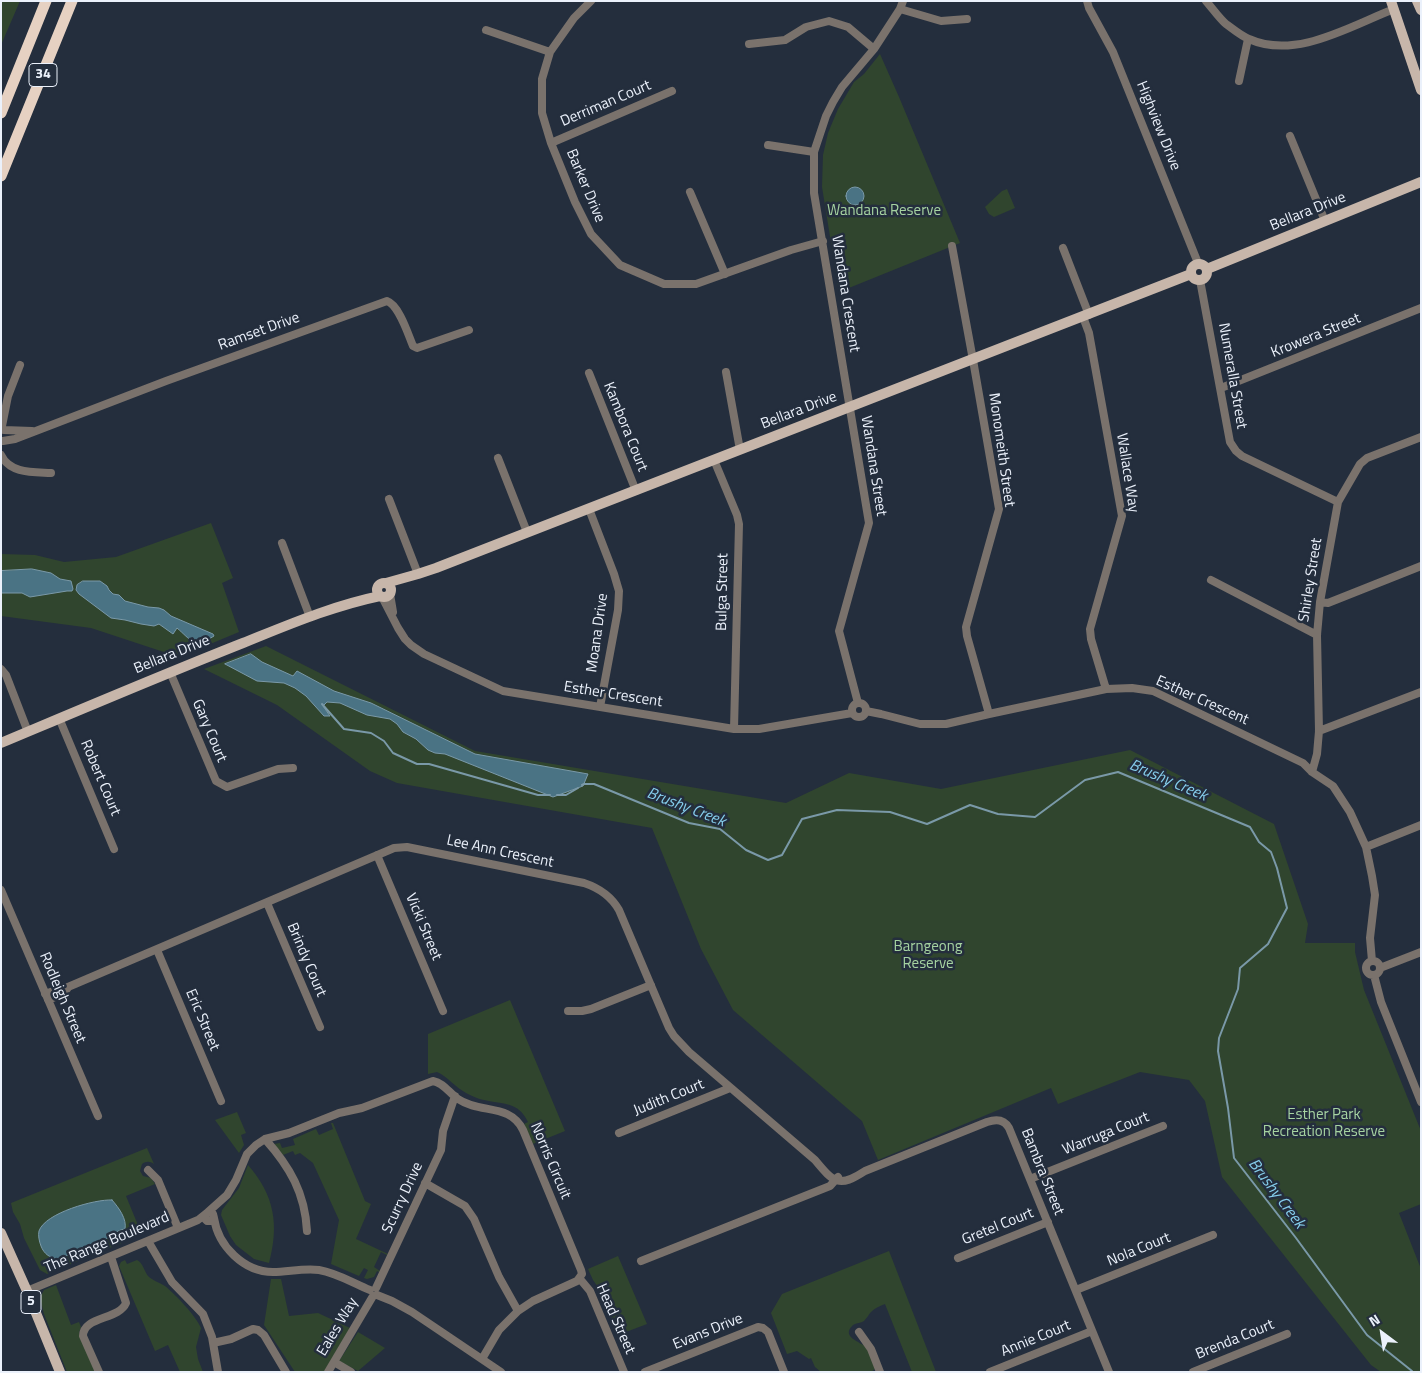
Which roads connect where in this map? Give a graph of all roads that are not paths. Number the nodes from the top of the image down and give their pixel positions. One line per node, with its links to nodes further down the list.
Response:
1 (46, 1): 19 (highway, 34)
2 (72, 1): 24 (highway, 34)
3 (592, 1): 15 (street, Barker Drive)
4 (1087, 1): 31 (street, Highview Drive)
5 (1206, 1): 12 (street)
6 (1417, 1): 9 (main road)
7 (901, 5): 10 (street); 14 (street, Wandana Crescent)
8 (1393, 5): 12 (street); 17 (main road)
9 (1421, 10)
10 (967, 19)
11 (486, 30): 15 (street)
12 (1248, 39): 16 (street)
13 (749, 44): 14 (street)
14 (874, 49): 23 (street, Wandana Crescent)
15 (550, 52): 21 (street, Barker Drive)
16 (1238, 81)
17 (1421, 90)
18 (672, 91): 21 (street, Derriman Court)
19 (1, 113)
20 (1290, 136): 27 (street)
21 (551, 143): 32 (street, Barker Drive)
22 (768, 145): 23 (street)
23 (814, 152): 28 (street, Wandana Crescent)
24 (1, 176)
25 (1421, 182): 27 (main road, Bellara Drive)
26 (690, 192): 32 (street)
27 (1325, 221): 31 (main road, Bellara Drive)
28 (823, 241): 32 (street, Barker Drive); 44 (street, Wandana Crescent)
29 (952, 246): 37 (street, Monomeith Street)
30 (1063, 248): 35 (street, Wallace Way)
31 (1203, 266): 33 (main road); 33 (main road)
32 (725, 274)
33 (1196, 277): 35 (main road, Bellara Drive); 41 (street, Numeralla Street)
34 (1421, 308): 41 (street, Krowera Street)
35 (1086, 316): 37 (main road, Bellara Drive); 69 (street, Wallace Way)
36 (469, 330): 46 (street, Ramset Drive)
37 (973, 360): 44 (main road, Bellara Drive); 75 (street, Monomeith Street)
38 (20, 365): 42 (street)
39 (589, 372): 54 (street, Kambora Court)
40 (726, 372): 49 (street)
41 (1221, 388): 56 (street, Numeralla Street)
42 (8, 396): 43 (street); 45 (street)
43 (1, 405)
44 (850, 407): 49 (main road, Bellara Drive); 71 (street, Wandana Street)
45 (2, 427): 46 (street, Ramset Drive); 48 (street)
46 (35, 431): 48 (street, Ramset Drive)
47 (1421, 437): 56 (street, Shirley Street)
48 (2, 442)
49 (740, 450): 52 (main road, Bellara Drive)
50 (1, 455): 53 (street)
51 (498, 458): 58 (street)
52 (714, 460): 54 (main road, Bellara Drive); 77 (street, Bulga Street)
53 (51, 473)
54 (636, 491): 57 (main road, Bellara Drive)
55 (389, 499): 61 (street)
56 (1338, 502): 64 (street, Shirley Street)
57 (589, 509): 58 (main road, Bellara Drive); 72 (street, Moana Drive)
58 (527, 532): 61 (main road, Bellara Drive)
59 (282, 543): 65 (street)
60 (1421, 566): 64 (street)
61 (418, 574): 63 (main road, Bellara Drive)
62 (1211, 580): 66 (street)
63 (384, 591): 65 (main road, Bellara Drive); 72 (street, Esther Crescent)
64 (1320, 602): 66 (street, Shirley Street)
65 (310, 617): 68 (main road, Bellara Drive)
66 (1317, 635): 78 (street, Shirley Street)
67 (1, 668): 79 (street)
68 (170, 672): 76 (main road, Bellara Drive); 81 (street, Gary Court)
69 (1106, 689): 75 (street, Esther Crescent); 82 (street, Esther Crescent)
70 (1421, 692): 78 (street)
71 (858, 703): 73 (street); 74 (street)
72 (600, 707): 77 (street, Esther Crescent)
73 (866, 711): 74 (street); 75 (street, Esther Crescent)
74 (852, 713): 77 (street, Esther Crescent)
75 (989, 714)
76 (59, 718): 79 (main road, Bellara Drive); 85 (street, Robert Court)
77 (734, 729)
78 (1319, 731): 82 (street, Shirley Street)
79 (28, 732): 80 (main road, Bellara Drive)
80 (1, 743)
81 (293, 768)
82 (1312, 772): 84 (street, Esther Crescent)
83 (1421, 825): 84 (street)
84 (1366, 847): 91 (street, Esther Crescent)
85 (114, 849)
86 (376, 854): 88 (street, Lee Ann Crescent); 94 (street, Lee Ann Crescent); 96 (street, Vicki Street)
87 (1, 890): 95 (street, Rodleigh Street)
88 (267, 903): 89 (street, Lee Ann Crescent); 98 (street, Brindy Court)
89 (157, 950): 95 (street, Lee Ann Crescent); 102 (street, Eric Street)
90 (1421, 952): 92 (street)
91 (1372, 962): 92 (street); 93 (street)
92 (1380, 968): 93 (street)
93 (1374, 975): 99 (street)
94 (651, 985): 97 (street); 100 (street, Lee Ann Crescent)
95 (46, 997): 104 (street, Rodleigh Street)
96 (443, 1011)
97 (568, 1011)
98 (320, 1027)
99 (1417, 1081): 103 (street)
100 (730, 1088): 106 (street, Judith Court); 109 (street, Lee Ann Crescent)
101 (457, 1098): 107 (street, Norris Circuit); 111 (street, Scurry Drive); 122 (street, Norris Circuit)
102 (222, 1101)
103 (1421, 1102)
104 (98, 1116)
105 (1163, 1126): 110 (street, Warruga Court)
106 (618, 1133)
107 (265, 1139): 112 (street, Norris Circuit); 115 (street)
108 (148, 1170): 114 (street)
109 (837, 1178): 110 (street, Bambra Street); 121 (street, Bambra Street)
110 (1030, 1179): 113 (street, Bambra Street)
111 (424, 1186): 125 (street, Scurry Drive); 126 (street)
112 (209, 1219): 114 (street, The Range Boulevard); 125 (street)
113 (1048, 1222): 120 (street, Gretel Court); 123 (street, Bambra Street)
114 (178, 1228): 118 (street, The Range Boulevard)
115 (307, 1231)
116 (1, 1233): 124 (main road, 5)
117 (1213, 1235): 123 (street, Nola Court)
118 (151, 1240): 119 (street, The Range Boulevard); 130 (street)
119 (109, 1258): 124 (street, The Range Boulevard); 136 (street)
120 (958, 1258)
121 (641, 1261)
122 (580, 1279): 126 (street); 141 (street, Head Street)
123 (1076, 1290): 127 (street, Bambra Street)
124 (27, 1291): 135 (main road, 5)
125 (374, 1292): 131 (street); 132 (street, Eales Way)
126 (520, 1309): 131 (street)
127 (1092, 1331): 145 (street, Annie Court); 146 (street, Bambra Street)
128 (859, 1332): 144 (street)
129 (1287, 1334): 147 (street, Brenda Court)
130 (213, 1343): 137 (street); 138 (street)
131 (480, 1358): 134 (street)
132 (334, 1362): 139 (street, Eales Way); 140 (street)
133 (658, 1369): 142 (street, Evans Drive); 143 (street, Evans Drive)
134 (498, 1371)
135 (60, 1372)
136 (99, 1372)
137 (218, 1372)
138 (286, 1372)
139 (328, 1372)
140 (351, 1372)
141 (624, 1372)
142 (644, 1372)
143 (784, 1372)
144 (880, 1372)
145 (990, 1372)
146 (1109, 1372)
147 (1193, 1372)

